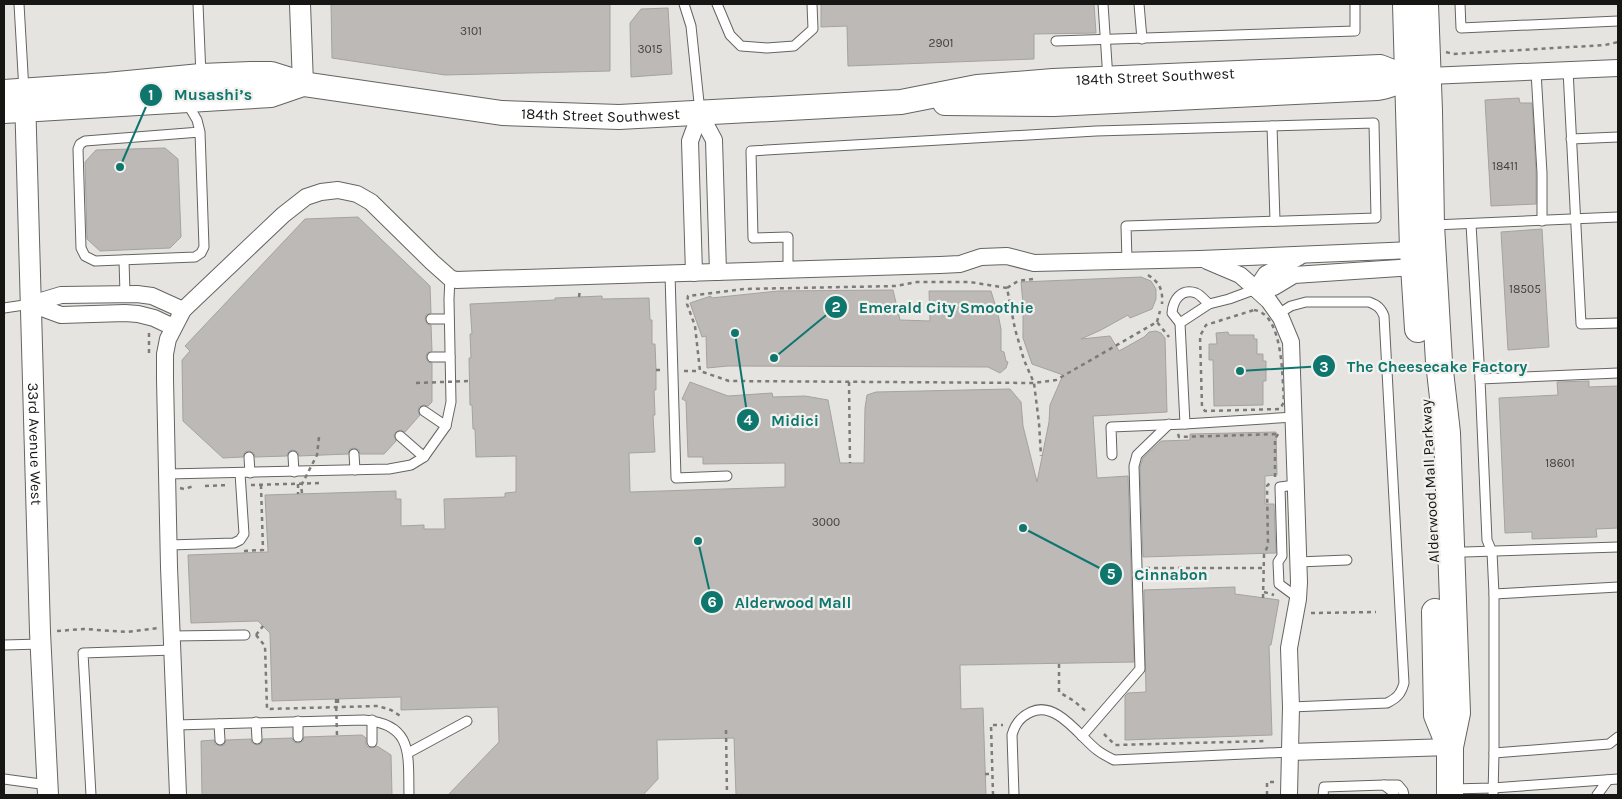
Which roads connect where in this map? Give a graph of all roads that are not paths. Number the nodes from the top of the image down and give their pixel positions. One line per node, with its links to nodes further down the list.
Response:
1 (19, 4): 26 (lane)
2 (198, 4): 20 (lane)
3 (300, 4): 23 (street)
4 (684, 4): 29 (lane)
5 (717, 4): 6 (lane)
6 (812, 4)
7 (1104, 4): 15 (lane)
8 (1139, 4): 14 (lane)
9 (1355, 4): 14 (lane)
10 (1406, 4): 21 (main road, Alderwood Mall Parkway)
11 (1425, 4): 21 (main road, Alderwood Mall Parkway)
12 (1460, 4): 13 (lane)
13 (1618, 21)
14 (1142, 39): 15 (lane)
15 (1105, 40): 16 (lane); 22 (lane)
16 (1056, 41)
17 (1618, 68): 18 (street, 184th Street Southwest)
18 (1568, 70): 19 (street, 184th Street Southwest); 33 (lane)
19 (1536, 72): 21 (street, 184th Street Southwest); 37 (lane)
20 (201, 76): 23 (main road, 184th Street Southwest); 26 (main road, 184th Street Southwest)
21 (1418, 77): 22 (main road, 184th Street Southwest); 24 (main road, 184th Street Southwest); 39 (main road, Alderwood Mall Parkway); 41 (main road, Alderwood Mall Parkway)
22 (1108, 79): 24 (main road); 27 (main road, 184th Street Southwest); 28 (main road)
23 (302, 84): 25 (main road, 184th Street Southwest); 29 (main road, 184th Street Southwest)
24 (1158, 98): 28 (main road, 184th Street Southwest)
25 (185, 100): 26 (main road, 184th Street Southwest); 31 (lane)
26 (14, 101): 52 (street, 33rd Avenue West)
27 (901, 102): 28 (main road, 184th Street Southwest); 29 (main road, 184th Street Southwest)
28 (1054, 104)
29 (700, 114): 46 (street); 47 (street)
30 (1272, 126): 36 (lane); 36 (lane); 45 (lane)
31 (200, 132): 43 (lane); 43 (lane)
32 (1618, 137): 33 (lane)
33 (1571, 139): 35 (lane)
34 (1618, 217): 35 (lane)
35 (1575, 219): 37 (lane); 60 (lane)
36 (1275, 221): 44 (lane)
37 (1542, 221): 38 (lane)
38 (1471, 224): 39 (lane); 65 (lane)
39 (1430, 225): 85 (main road, Alderwood Mall Parkway)
40 (1306, 254): 41 (street); 42 (street); 50 (street)
41 (1413, 258): 50 (street); 85 (main road, Alderwood Mall Parkway)
42 (1200, 259): 44 (street); 50 (street)
43 (124, 260): 51 (lane)
44 (1127, 260): 45 (street)
45 (788, 269): 46 (street)
46 (718, 272): 47 (street)
47 (694, 273): 48 (street)
48 (670, 274): 49 (street); 81 (lane)
49 (450, 278): 55 (street); 58 (lane)
50 (1256, 289): 53 (lane); 56 (street)
51 (125, 294): 52 (street); 55 (street)
52 (31, 304): 54 (lane); 61 (street); 91 (street, 33rd Avenue West)
53 (1209, 304): 59 (lane); 59 (lane)
54 (4, 308)
55 (183, 310): 61 (street)
56 (1278, 314): 67 (street); 94 (lane)
57 (431, 319): 58 (lane)
58 (449, 319): 63 (lane)
59 (1180, 323): 69 (lane)
60 (1618, 323)
61 (173, 327): 80 (street)
62 (432, 357): 63 (lane)
63 (450, 357): 70 (lane)
64 (1618, 373): 65 (lane)
65 (1480, 379): 84 (lane)
66 (424, 411): 70 (lane)
67 (1294, 417): 69 (lane); 86 (street)
68 (1169, 424): 69 (lane); 73 (lane); 101 (lane)
69 (1185, 424)
70 (446, 426): 76 (lane)
71 (400, 436): 76 (lane)
72 (354, 454): 77 (lane)
73 (1112, 455)
74 (293, 456): 78 (lane)
75 (249, 457): 79 (lane)
76 (424, 457): 77 (lane)
77 (355, 470): 78 (lane)
78 (294, 472): 79 (lane)
79 (245, 473): 80 (lane); 82 (lane)
80 (167, 474): 82 (street)
81 (727, 476)
82 (169, 545): 92 (street)
83 (1618, 547): 84 (lane)
84 (1492, 552): 85 (lane); 89 (lane)
85 (1443, 553): 107 (main road, Alderwood Mall Parkway)
86 (1292, 558): 87 (lane); 94 (street)
87 (1347, 560)
88 (1618, 587): 89 (lane)
89 (1494, 594): 110 (lane)
90 (245, 635): 92 (lane)
91 (48, 638): 93 (lane); 115 (street, 33rd Avenue West)
92 (168, 638): 100 (street); 118 (lane)
93 (4, 645)
94 (1291, 707): 108 (street)
95 (372, 720): 96 (lane); 106 (lane); 109 (lane)
96 (298, 721): 97 (lane); 102 (lane)
97 (256, 722): 99 (lane); 104 (lane)
98 (467, 722): 109 (lane)
99 (219, 724): 100 (lane); 105 (lane)
100 (176, 725): 119 (street)
101 (1082, 736): 108 (lane); 121 (lane)
102 (298, 737)
103 (1618, 737): 110 (lane)
104 (257, 739)
105 (220, 740)
106 (372, 742)
107 (1450, 747): 108 (street); 116 (main road, Alderwood Mall Parkway)
108 (1290, 752): 122 (street)
109 (408, 753): 120 (lane)
110 (1494, 753): 117 (lane)
111 (4, 779): 115 (lane)
112 (1618, 779): 113 (lane)
113 (1608, 780): 117 (lane); 127 (lane)
114 (1384, 785): 123 (lane); 124 (lane); 125 (lane)
115 (48, 790)
116 (1450, 792): 117 (lane)
117 (1493, 792): 126 (lane)
118 (90, 795)
119 (178, 795)
120 (409, 795)
121 (1014, 795)
122 (1288, 795)
123 (1323, 795)
124 (1394, 795)
125 (1404, 795)
126 (1505, 795)
127 (1597, 795)

